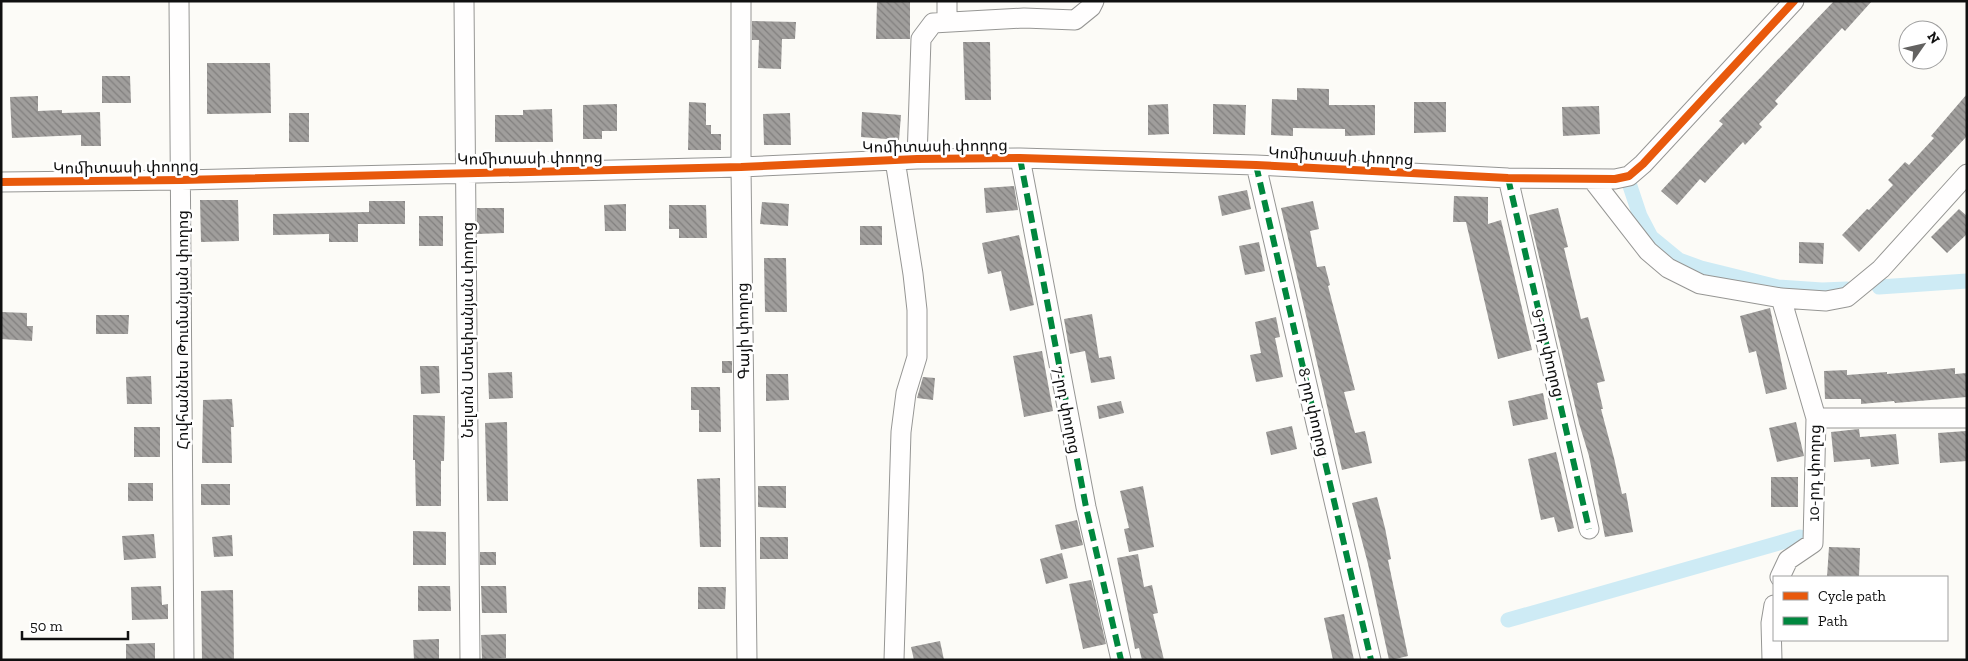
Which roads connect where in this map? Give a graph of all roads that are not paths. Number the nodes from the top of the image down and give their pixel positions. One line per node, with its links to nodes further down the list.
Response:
1 (179, 1): 18 (street, Հովհաննես Թումանյան փողոց)
2 (464, 1): 14 (street, Նելսոն Ստեփանյան փողոց)
3 (741, 1): 13 (street, Գայի փողոց)
4 (947, 1): 8 (street)
5 (1094, 1): 7 (street)
6 (1794, 1): 17 (street, Կոմիտասի փողոց)
7 (1024, 10): 8 (street)
8 (947, 21): 10 (street)
9 (1020, 158): 10 (street, Կոմիտասի փողոց); 12 (street, Կոմիտասի փողոց); 30 (street, 7-րդ փողոց)
10 (917, 159): 11 (street, Կոմիտասի փողոց)
11 (894, 160): 13 (street, Կոմիտասի փողոց); 29 (street)
12 (1256, 165): 16 (street, Կոմիտասի փողոց); 31 (street, 8-րդ փողոց)
13 (741, 167): 14 (street, Կոմիտասի փողոց); 28 (street, Գայի փողոց)
14 (466, 173): 18 (street, Կոմիտասի փողոց); 27 (street, Նելսոն Ստեփանյան փողոց)
15 (1967, 174): 20 (street)
16 (1508, 178): 17 (street, Կոմիտասի փողոց); 23 (street, 9-րդ փողոց)
17 (1592, 179): 20 (street)
18 (181, 180): 19 (street, Կոմիտասի փողոց); 26 (street, Հովհաննես Թումանյան փողոց)
19 (1, 182)
20 (1781, 298): 21 (street, 10-րդ փողոց)
21 (1816, 418): 22 (street); 24 (street, 10-րդ փողոց)
22 (1967, 418)
23 (1589, 528)
24 (1780, 576)
25 (1773, 611): 32 (street)
26 (184, 660)
27 (470, 660)
28 (748, 660)
29 (894, 660)
30 (1121, 660)
31 (1371, 660)
32 (1772, 660)

